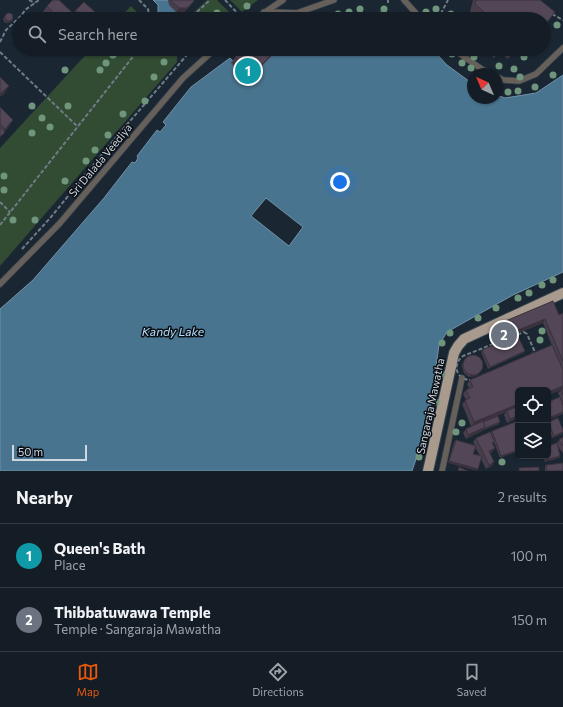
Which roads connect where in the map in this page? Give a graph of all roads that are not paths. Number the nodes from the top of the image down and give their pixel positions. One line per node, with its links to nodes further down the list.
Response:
1 (283, 0): 4 (lane)
2 (334, 0): 5 (lane)
3 (404, 0): 6 (lane)
4 (264, 12)
5 (300, 12)
6 (415, 12)
7 (563, 48): 11 (lane)
8 (207, 56): 12 (lane, Sri Dalada Veediya)
9 (463, 56): 10 (lane)
10 (480, 68)
11 (503, 80)
12 (0, 284)
13 (563, 293): 15 (main road, Sangaraja Mawatha)
14 (462, 378): 16 (lane)
15 (428, 471)
16 (442, 471)

